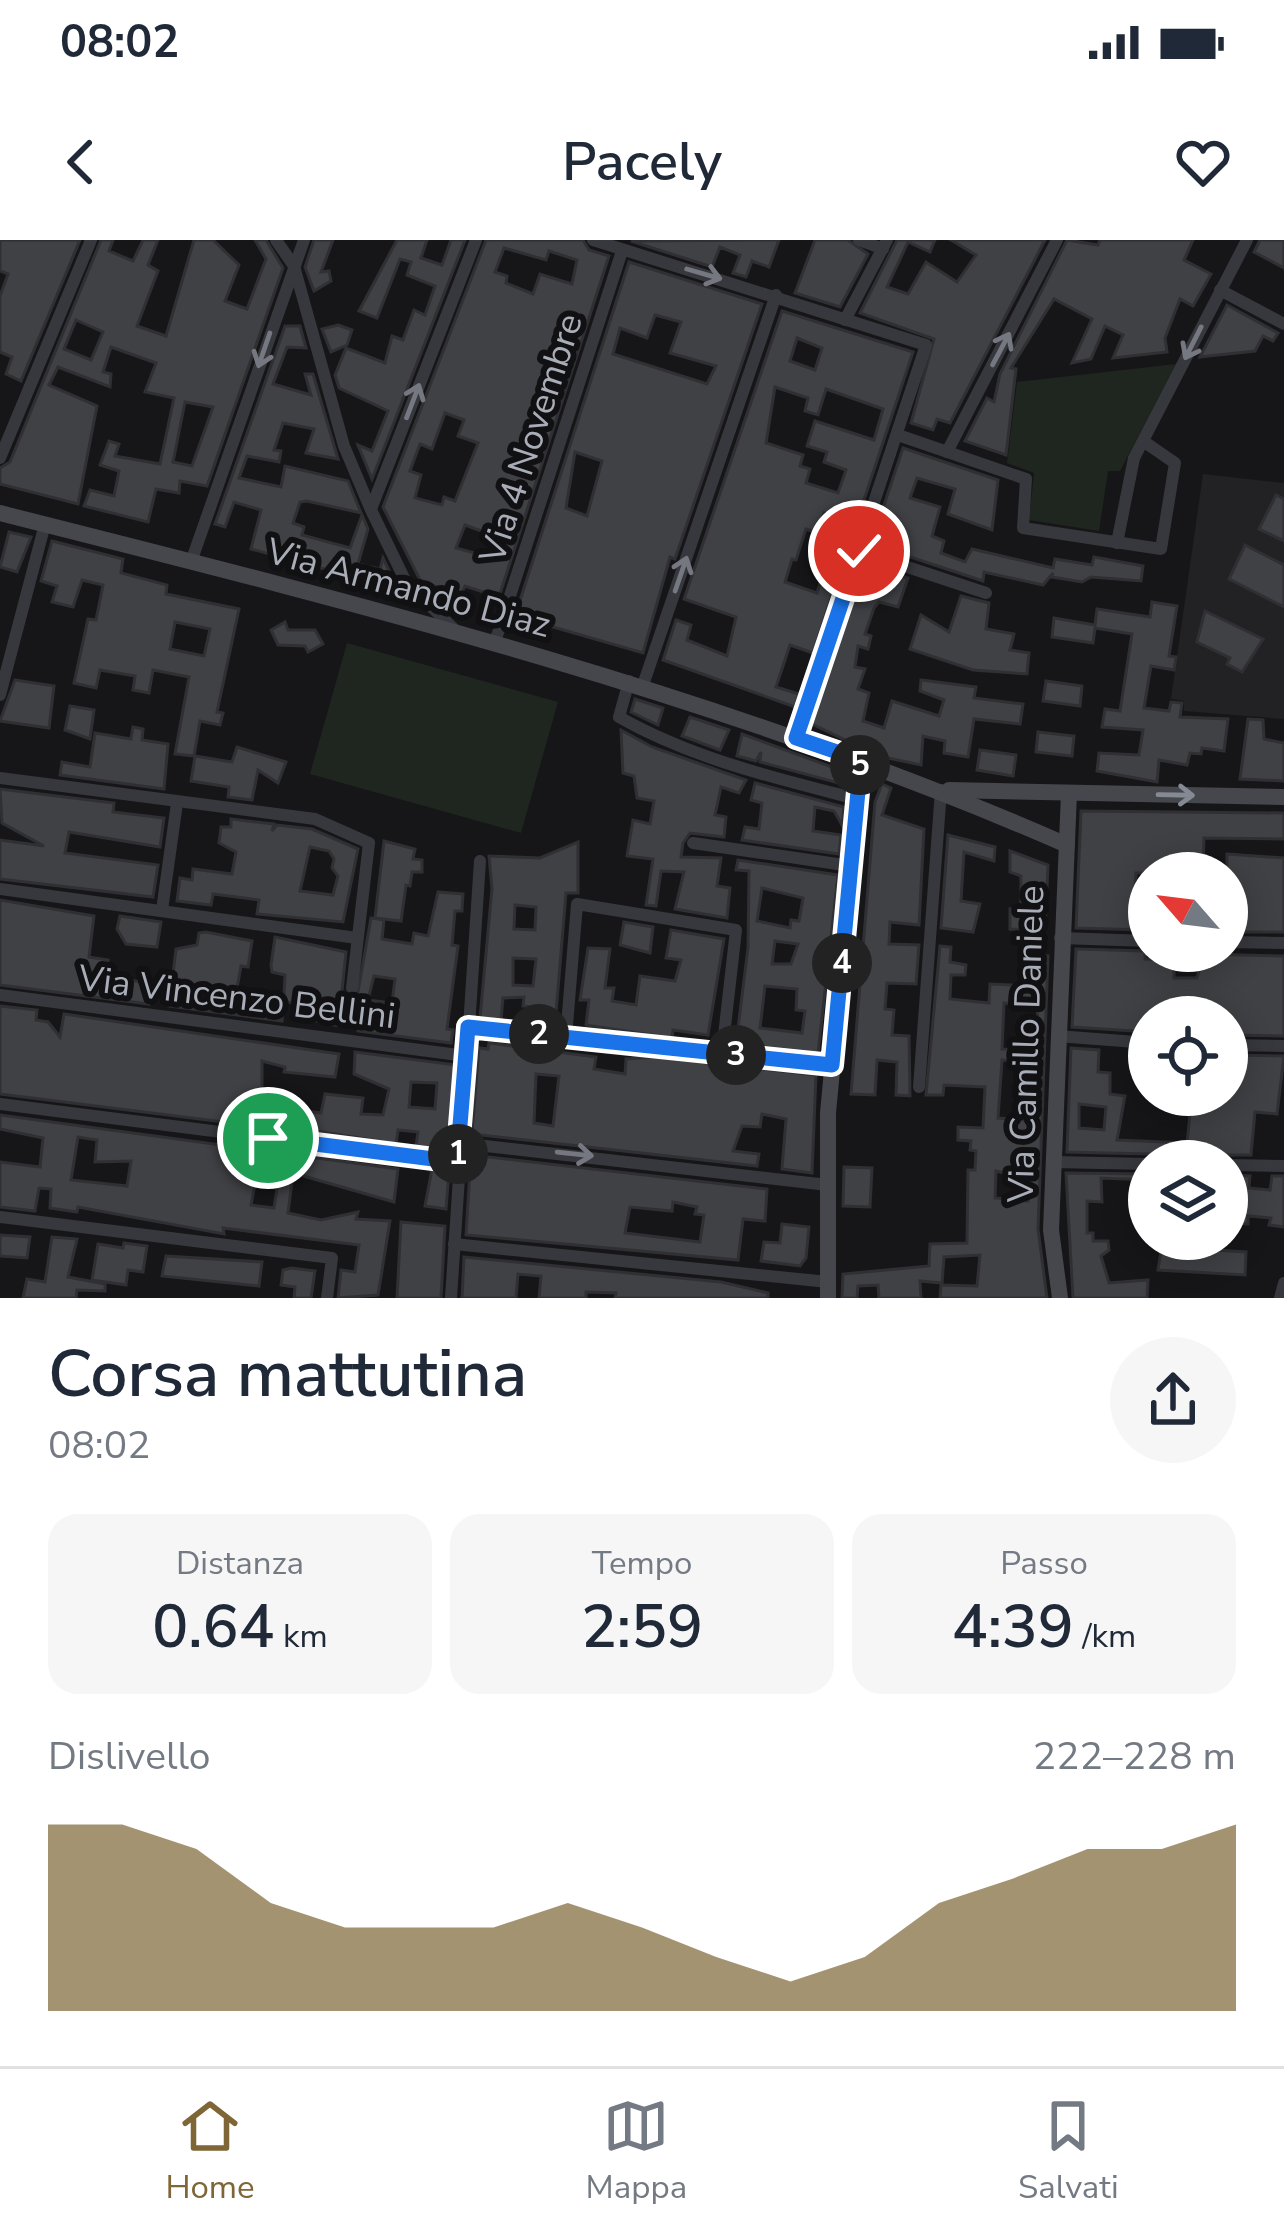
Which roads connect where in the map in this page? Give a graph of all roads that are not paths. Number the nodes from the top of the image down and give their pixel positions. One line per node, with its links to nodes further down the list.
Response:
1 (91, 240): 19 (street)
2 (276, 240): 11 (street)
3 (304, 240): 11 (street)
4 (476, 240): 20 (street, one-way to 4)
5 (592, 240): 10 (street)
6 (860, 240): 9 (street)
7 (1057, 240): 18 (street, one-way to 7)
8 (1247, 240): 12 (street)
9 (885, 244): 14 (street)
10 (622, 250): 13 (street, one-way to 13); 28 (street, Via 4 Novembre)
11 (294, 266): 20 (street); 25 (street, one-way to 25)
12 (1220, 290): 15 (street); 17 (street, one-way to 17)
13 (776, 295): 14 (street); 29 (street, one-way to 13)
14 (845, 320): 16 (street)
15 (1284, 324)
16 (898, 435): 18 (street); 24 (street)
17 (1143, 441): 23 (street); 23 (street)
18 (946, 452): 23 (street)
19 (0, 458)
20 (371, 510): 27 (street)
21 (0, 513): 22 (street, Via Armando Diaz)
22 (45, 524): 25 (street, Via Armando Diaz); 30 (street)
23 (1117, 543)
24 (859, 551): 26 (street); 31 (street)
25 (190, 562): 27 (street, Via Armando Diaz)
26 (986, 593)
27 (460, 636): 28 (street, Via Armando Diaz)
28 (494, 645): 29 (street, Via Armando Diaz)
29 (636, 683): 31 (street, Via Armando Diaz); 38 (street)
30 (0, 695)
31 (796, 738): 32 (street, Via Armando Diaz)
32 (861, 760): 34 (street, Via Armando Diaz); 38 (street)
33 (0, 778): 39 (street)
34 (941, 790): 35 (street); 40 (street, Via Armando Diaz); 63 (street)
35 (1007, 791): 36 (street); 40 (street)
36 (1069, 793): 37 (street, one-way to 37); 42 (street, Via Camillo Daniele)
37 (1284, 796)
38 (857, 799): 44 (street)
39 (177, 803): 46 (street); 47 (street)
40 (998, 814): 42 (street, Via Armando Diaz)
41 (693, 843): 44 (street)
42 (1067, 845): 48 (street, Via Camillo Daniele)
43 (480, 861): 54 (street)
44 (851, 866): 62 (street)
45 (0, 889): 46 (street)
46 (162, 910): 47 (street)
47 (357, 938): 52 (street)
48 (1060, 938): 49 (street); 55 (street, Via Camillo Daniele)
49 (1128, 940)
50 (1248, 943): 51 (street)
51 (1284, 944)
52 (352, 988)
53 (0, 995): 61 (street, Via Vincenzo Bellini)
54 (468, 1027): 56 (street); 61 (street)
55 (1057, 1036): 57 (street); 67 (street, Via Camillo Daniele)
56 (566, 1037): 60 (street); 60 (street)
57 (1128, 1041)
58 (1248, 1045): 59 (street)
59 (1284, 1046)
60 (722, 1053): 62 (street)
61 (466, 1056): 65 (street)
62 (832, 1065): 71 (street)
63 (920, 1087)
64 (0, 1104): 66 (street)
65 (459, 1143): 66 (street); 71 (street, one-way to 71)
66 (457, 1162): 73 (street)
67 (1053, 1162): 68 (street); 78 (street, Via Camillo Daniele)
68 (1128, 1164)
69 (1248, 1165): 70 (street)
70 (1284, 1166)
71 (828, 1186): 75 (street)
72 (0, 1217): 76 (street)
73 (454, 1244): 75 (street); 77 (street)
74 (1284, 1283): 79 (street)
75 (828, 1290)
76 (327, 1298)
77 (452, 1298)
78 (1060, 1298)
79 (1280, 1298)

